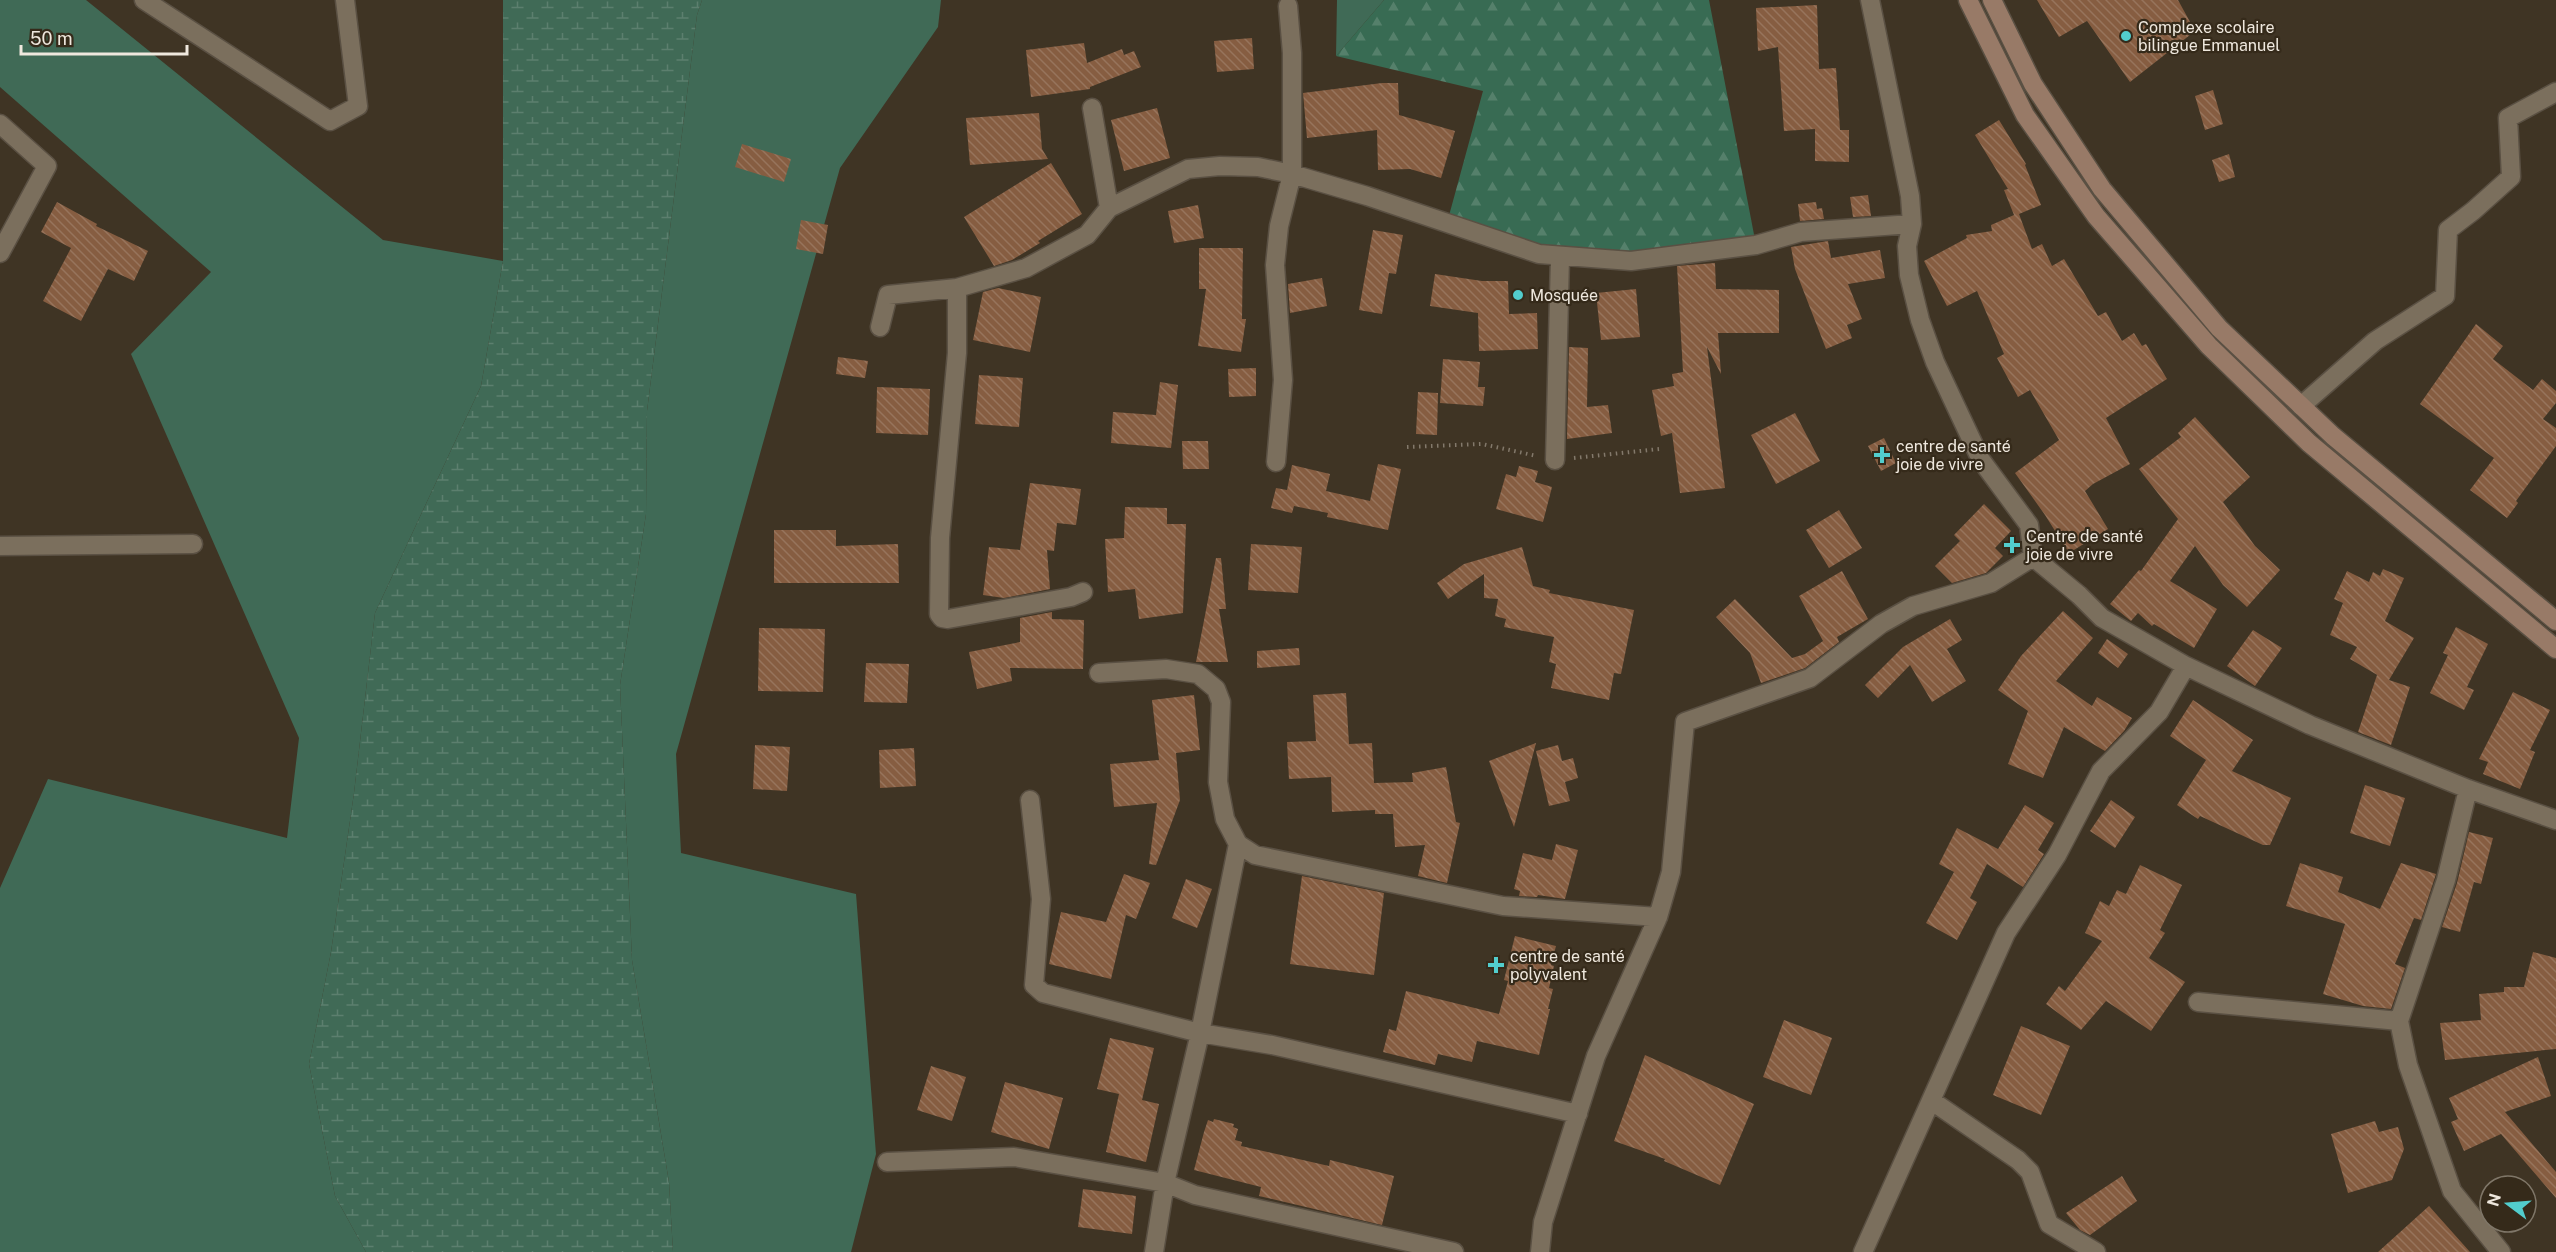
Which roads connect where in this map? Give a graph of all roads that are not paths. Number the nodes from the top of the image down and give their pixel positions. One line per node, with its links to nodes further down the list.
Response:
1 (144, 0): 2 (street)
2 (345, 0)
3 (1870, 0): 12 (street)
4 (1968, 0): 25 (main road)
5 (1992, 0): 17 (main road)
6 (1288, 6): 10 (street)
7 (2556, 92): 17 (street)
8 (1092, 108): 11 (street)
9 (0, 124): 13 (street)
10 (1292, 174): 11 (street); 14 (street); 19 (street)
11 (1109, 208): 15 (street)
12 (1912, 224): 14 (street); 22 (street)
13 (0, 253)
14 (1560, 257): 18 (street)
15 (957, 288): 16 (street); 23 (street)
16 (880, 327)
17 (2301, 406): 24 (main road)
18 (1555, 460)
19 (1276, 462)
20 (193, 544): 21 (street)
21 (0, 546)
22 (2033, 556): 26 (street); 32 (street)
23 (1083, 592)
24 (2556, 621)
25 (2556, 649)
26 (2186, 666): 28 (street); 36 (street)
27 (1099, 673): 31 (street)
28 (2468, 789): 30 (street); 34 (street)
29 (1030, 800): 35 (street)
30 (2556, 820)
31 (1238, 844): 32 (street); 35 (street)
32 (1658, 917): 37 (street)
33 (2198, 1002): 34 (street)
34 (2399, 1021): 47 (street)
35 (1200, 1033): 37 (street); 39 (street)
36 (1932, 1101): 45 (street); 46 (street)
37 (1578, 1114): 40 (street)
38 (886, 1162): 39 (street)
39 (1165, 1183): 41 (street); 42 (street)
40 (1542, 1233): 43 (street); 44 (street)
41 (1154, 1252)
42 (1454, 1252)
43 (1534, 1252)
44 (1540, 1252)
45 (1863, 1252)
46 (2096, 1252)
47 (2501, 1252)

